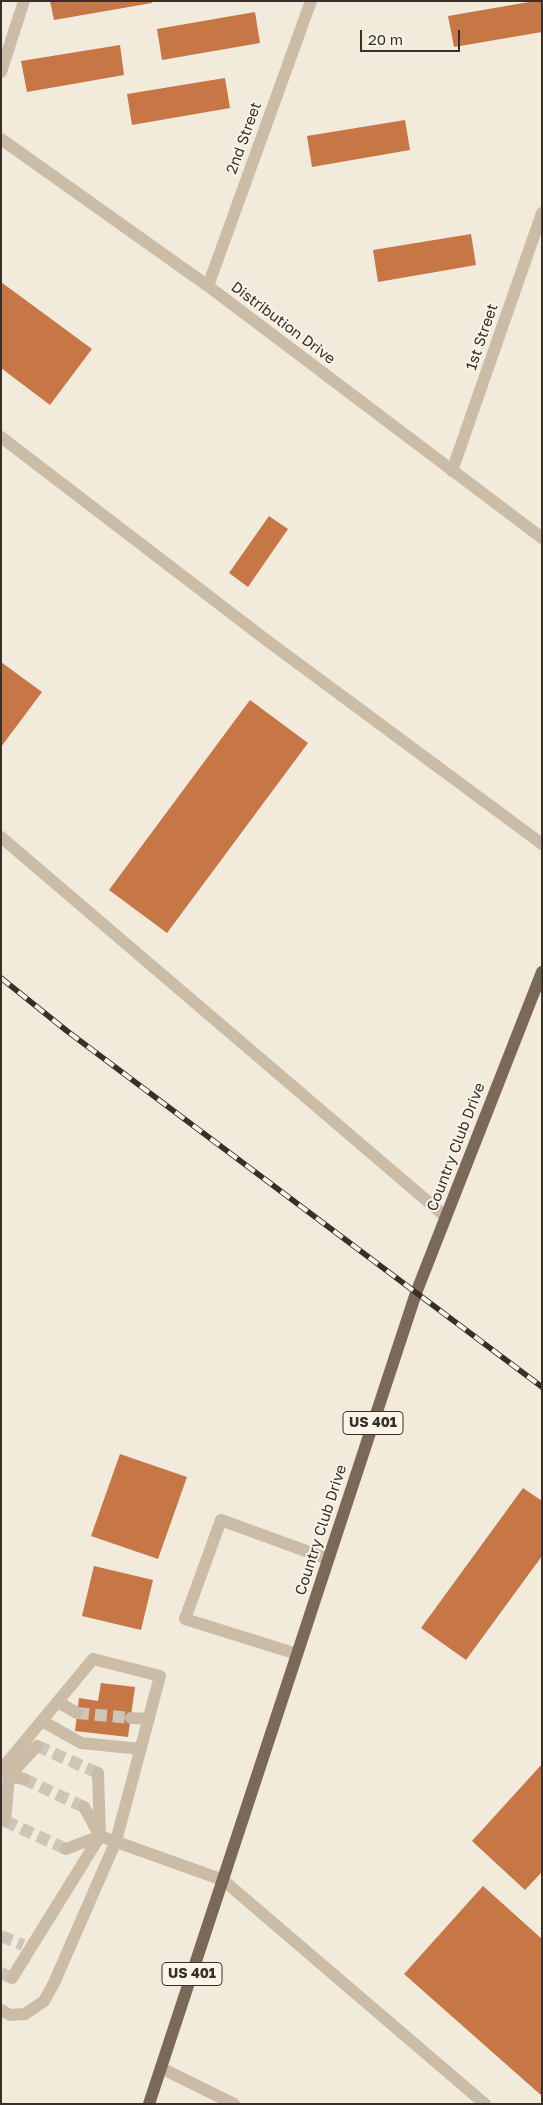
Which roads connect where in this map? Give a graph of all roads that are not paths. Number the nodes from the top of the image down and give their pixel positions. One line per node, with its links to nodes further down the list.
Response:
1 (24, 1): 3 (street)
2 (311, 1): 6 (street, 2nd Street)
3 (1, 72)
4 (1, 138): 6 (street, Distribution Drive)
5 (542, 213): 8 (street, 1st Street)
6 (208, 286): 8 (street, Distribution Drive)
7 (1, 437): 11 (street)
8 (452, 471): 9 (street, Distribution Drive)
9 (542, 538)
10 (1, 837): 13 (street)
11 (542, 844)
12 (542, 972): 13 (main road, Country Club Drive / US 401)
13 (446, 1217): 14 (main road, Country Club Drive / US 401)
14 (328, 1560): 15 (main road, Country Club Drive / US 401); 15 (street)
15 (297, 1654): 31 (main road, Country Club Drive / US 401)
16 (58, 1702): 17 (street); 19 (street); 20 (street)
17 (77, 1713)
18 (131, 1718): 19 (street)
19 (148, 1719): 22 (street)
20 (42, 1721): 22 (street); 23 (street)
21 (37, 1746): 23 (street)
22 (141, 1749): 29 (street)
23 (4, 1773): 25 (street); 27 (street)
24 (98, 1773): 28 (street)
25 (24, 1779)
26 (84, 1807): 28 (street)
27 (5, 1821)
28 (100, 1836): 29 (street); 30 (street); 32 (street); 33 (street)
29 (116, 1841): 31 (street); 34 (street)
30 (66, 1849)
31 (223, 1880): 35 (main road, Country Club Drive / US 401); 38 (street)
32 (23, 1945)
33 (12, 1978)
34 (1, 2010)
35 (161, 2068): 36 (main road, Country Club Drive / US 401); 37 (street)
36 (149, 2104)
37 (234, 2104)
38 (485, 2104)

